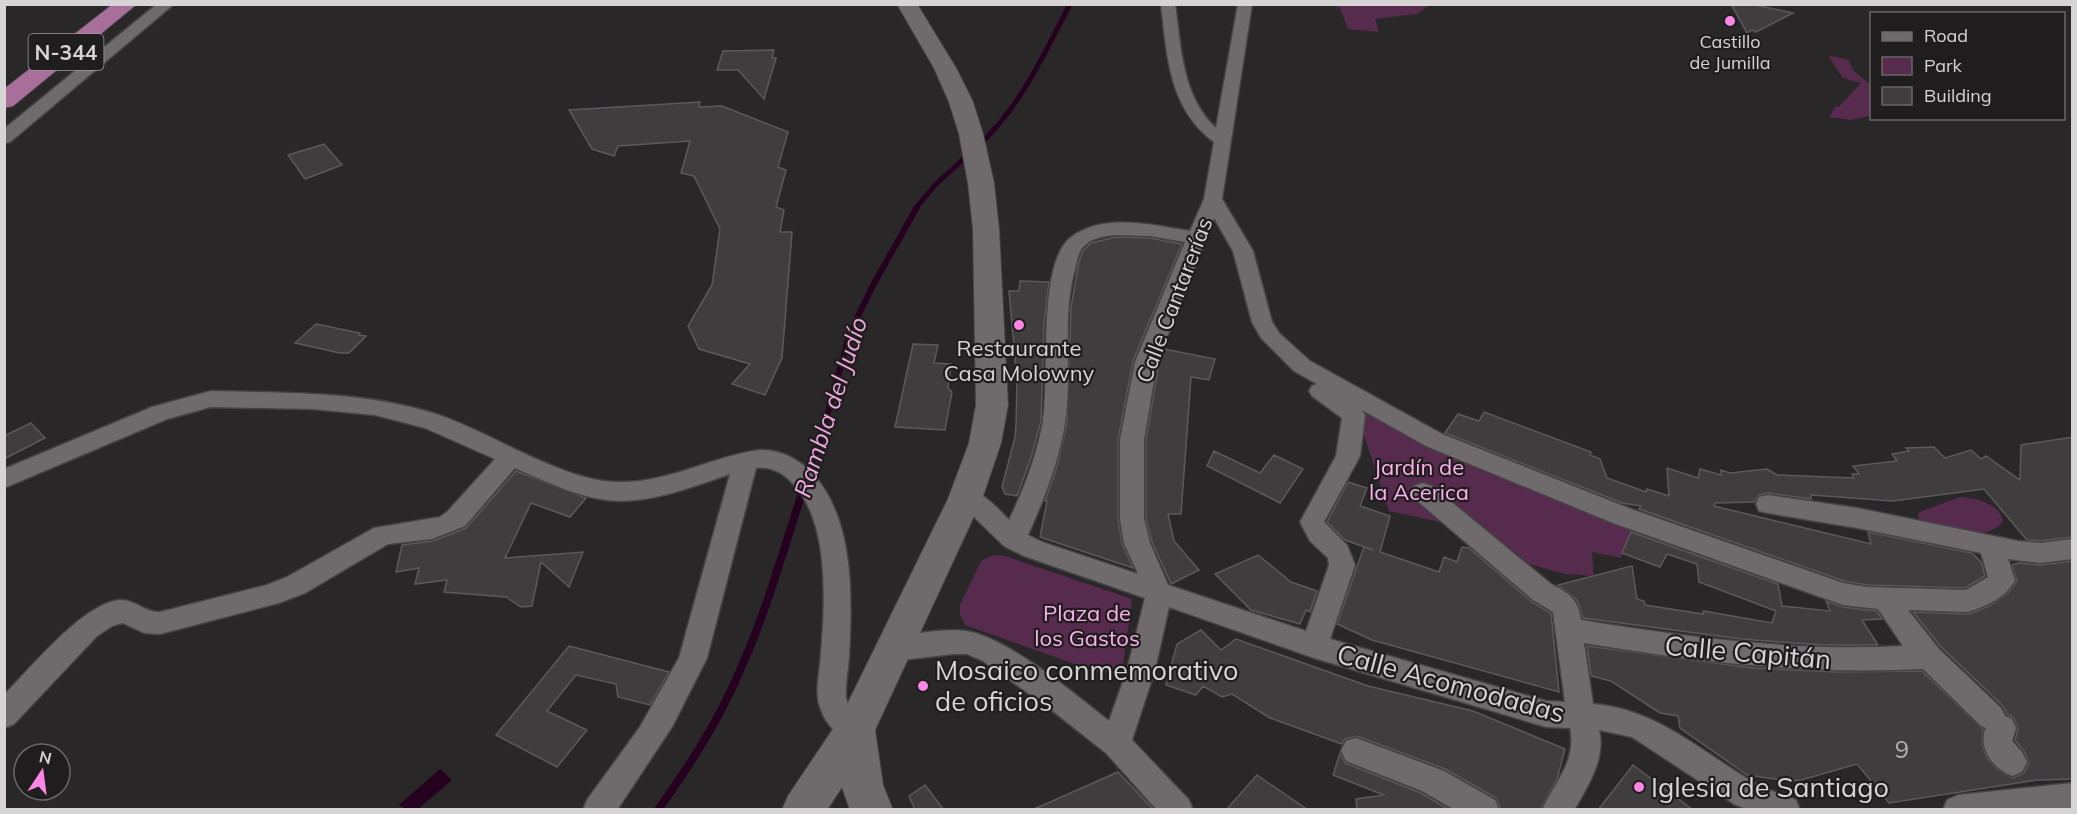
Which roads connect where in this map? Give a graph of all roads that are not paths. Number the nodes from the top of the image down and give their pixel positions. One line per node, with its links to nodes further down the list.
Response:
1 (127, 4): 6 (highway, N-344)
2 (166, 4): 7 (street)
3 (906, 4): 16 (main road)
4 (1168, 4): 8 (street)
5 (1245, 4): 8 (street, Calle Cantarerías)
6 (4, 101)
7 (4, 138)
8 (1223, 141): 9 (street, Calle Cantarerías)
9 (1213, 200): 10 (street, Calle Cantarerías); 11 (street)
10 (1195, 238): 18 (street); 21 (street, Calle Cantarerías)
11 (1317, 374): 22 (street); 24 (street, Calle Acomodadas)
12 (511, 456): 13 (street); 14 (street); 27 (street)
13 (746, 461): 29 (street); 36 (street)
14 (4, 479)
15 (1423, 492): 23 (street)
16 (965, 499): 18 (street, Calle Acomodadas); 25 (main road)
17 (1768, 504): 19 (street)
18 (1013, 539): 21 (street, Calle Acomodadas)
19 (1991, 546): 20 (street); 22 (street)
20 (2073, 549)
21 (1159, 594): 24 (street, Calle Acomodadas); 30 (street)
22 (1886, 599): 26 (street)
23 (1569, 629): 26 (street, Calle Capitán); 28 (street)
24 (1314, 646): 28 (street, Calle Acomodadas)
25 (894, 650): 29 (main road); 30 (street)
26 (1929, 657): 32 (street)
27 (4, 716)
28 (1581, 716): 35 (street, Calle Acomodadas); 41 (street)
29 (855, 730): 37 (main road); 38 (main road)
30 (1116, 744): 39 (street)
31 (1356, 751): 40 (street)
32 (2012, 762)
33 (2073, 797): 34 (street)
34 (2001, 806): 42 (street)
35 (1783, 809)
36 (598, 810)
37 (803, 810)
38 (872, 810)
39 (1178, 810)
40 (1484, 810)
41 (1557, 810)
42 (1958, 810)

